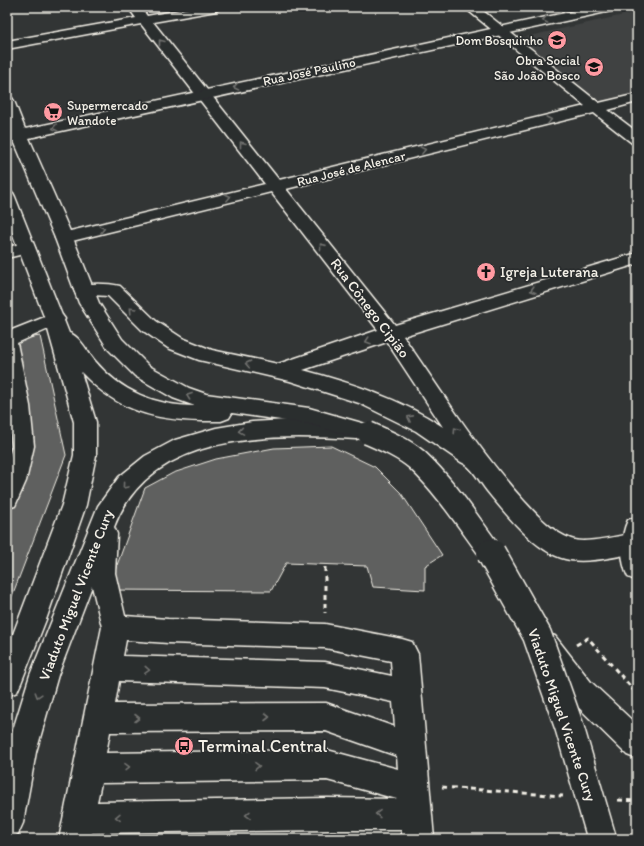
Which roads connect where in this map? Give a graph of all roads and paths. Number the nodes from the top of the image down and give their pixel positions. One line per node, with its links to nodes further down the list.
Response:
1 (216, 7): 4 (street)
2 (470, 7): 5 (street)
3 (611, 7): 5 (street, Rua José Paulino, one-way to 5)
4 (139, 14): 6 (street); 7 (street, Rua Cônego Cipião, one-way to 4)
5 (499, 30): 7 (street, Rua José Paulino, one-way to 7); 10 (street)
6 (7, 45)
7 (203, 94): 11 (street, Rua José Paulino, one-way to 11); 13 (street, Rua Cônego Cipião, one-way to 7)
8 (637, 98): 10 (street, Rua José de Alencar)
9 (7, 101): 11 (street)
10 (598, 108): 12 (street); 13 (street, Rua José de Alencar, one-way to 10)
11 (14, 137): 15 (street)
12 (637, 140)
13 (274, 186): 15 (street, Rua José de Alencar, one-way to 13); 20 (street, Rua Cônego Cipião, one-way to 13)
14 (7, 197): 16 (street)
15 (64, 238): 18 (street)
16 (16, 250): 19 (street)
17 (637, 258): 20 (street, one-way to 20)
18 (83, 290): 23 (street, one-way to 18); 24 (street, one-way to 18)
19 (55, 319): 21 (street); 24 (street); 38 (street)
20 (391, 333): 23 (street, one-way to 23); 27 (street, Rua Cônego Cipião, one-way to 20)
21 (7, 340)
22 (7, 344): 26 (street)
23 (279, 371): 27 (street, one-way to 23)
24 (289, 414): 25 (street)
25 (366, 433): 29 (street, Viaduto Miguel Vicente Cury, one-way to 29); 35 (street, Viaduto Miguel Vicente Cury, bridge)
26 (15, 449): 28 (street)
27 (478, 462): 30 (street, Rua Cônego Cipião)
28 (7, 499)
29 (107, 513): 34 (street); 47 (street, Viaduto Miguel Vicente Cury, one-way to 47)
30 (636, 538): 32 (street)
31 (325, 568): 33 (path)
32 (637, 570)
33 (325, 607)
34 (115, 627): 37 (street); 39 (street)
35 (537, 635): 42 (street); 49 (street, Viaduto Miguel Vicente Cury, bridge)
36 (572, 648): 40 (path)
37 (108, 668): 39 (street, one-way to 39); 41 (street)
38 (7, 683)
39 (407, 692): 43 (street)
40 (637, 694)
41 (98, 718): 43 (street, one-way to 43); 44 (street)
42 (637, 745)
43 (411, 747): 46 (street)
44 (88, 768): 46 (street, one-way to 46); 48 (street)
45 (507, 793): 46 (path)
46 (416, 807): 48 (street, one-way to 48)
47 (7, 823)
48 (77, 828)
49 (602, 839)

